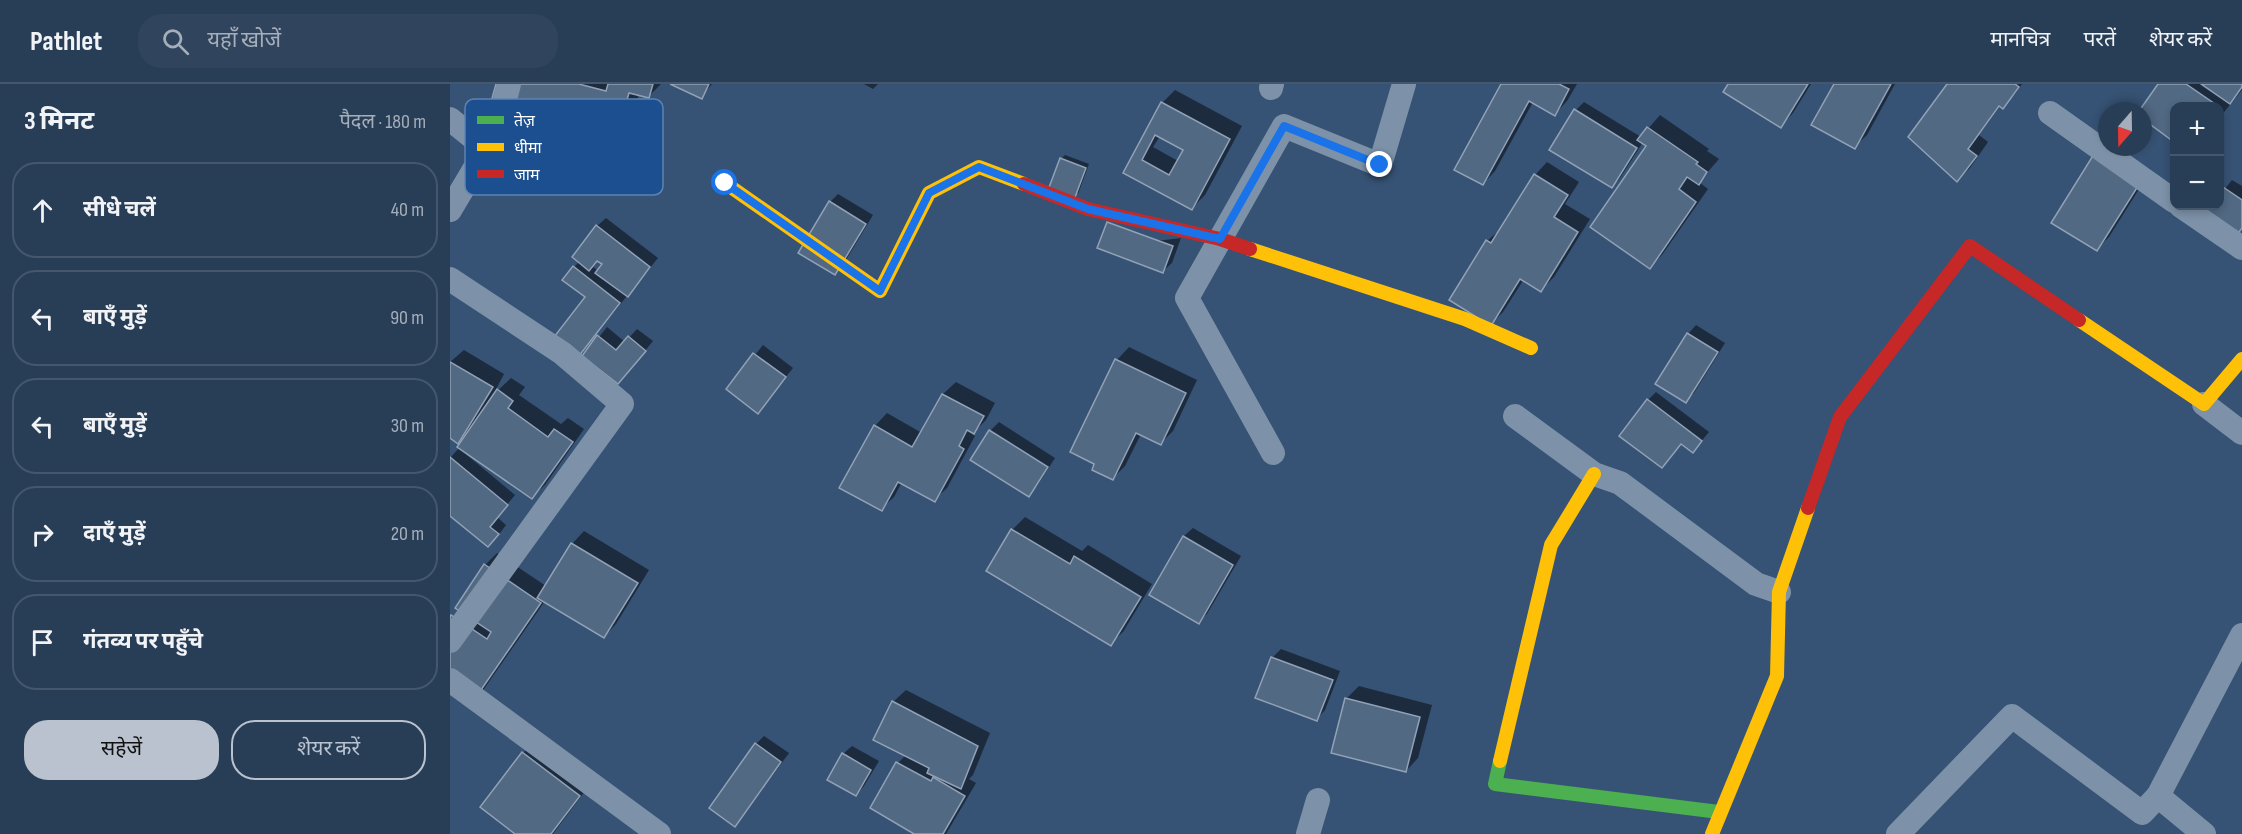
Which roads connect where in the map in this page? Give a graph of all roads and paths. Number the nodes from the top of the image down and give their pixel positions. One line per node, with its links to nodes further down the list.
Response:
1 (509, 84): 3 (street)
2 (1404, 84): 12 (street)
3 (506, 99)
4 (2050, 113): 9 (street)
5 (450, 119): 6 (street)
6 (465, 130)
7 (725, 183): 12 (street)
8 (465, 186): 10 (street)
9 (2170, 197)
10 (450, 210)
11 (2187, 210): 13 (street)
12 (1220, 239): 15 (street); 20 (street)
13 (2242, 248)
14 (450, 279): 24 (street)
15 (1531, 348)
16 (2242, 360): 17 (street)
17 (2204, 404): 19 (street); 22 (street)
18 (1515, 416): 21 (street)
19 (2242, 433)
20 (1273, 453)
21 (1594, 474): 22 (street); 28 (street)
22 (1779, 592): 28 (street)
23 (2242, 635): 26 (street)
24 (450, 641)
25 (450, 680): 29 (street)
26 (2158, 796): 32 (street); 33 (street)
27 (1318, 800): 30 (street)
28 (1719, 812): 31 (street)
29 (659, 834)
30 (1308, 834)
31 (1712, 834)
32 (1898, 834)
33 (2204, 834)

